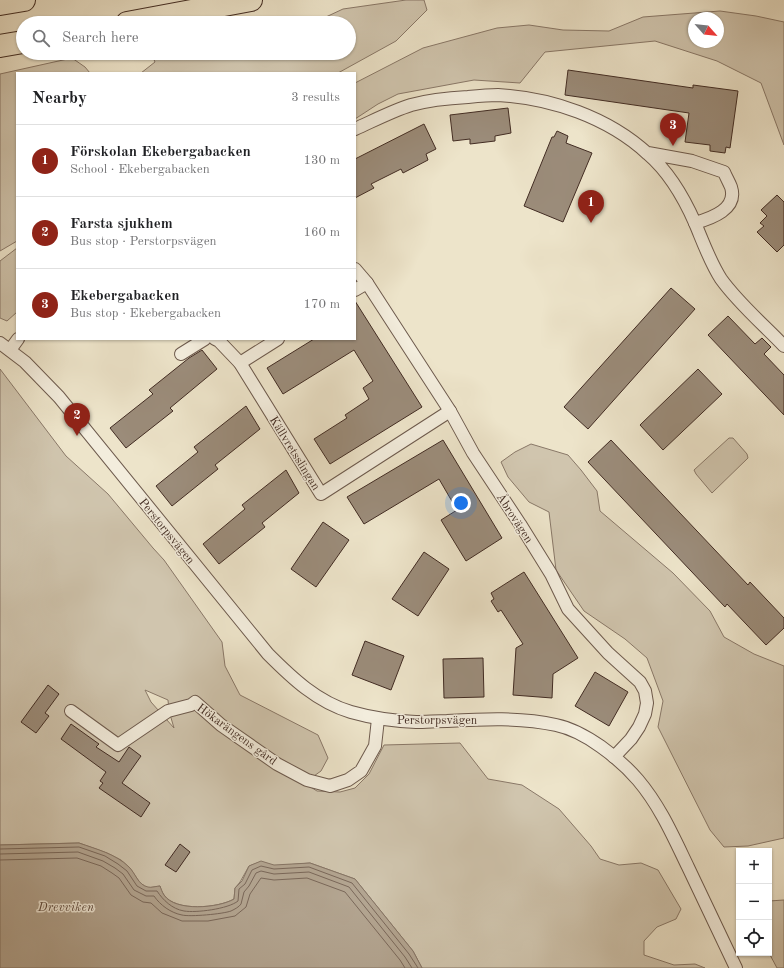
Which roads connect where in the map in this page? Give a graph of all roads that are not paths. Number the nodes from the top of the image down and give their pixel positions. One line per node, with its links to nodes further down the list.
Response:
1 (24, 0): 3 (highway)
2 (251, 0): 4 (highway)
3 (0, 4)
4 (165, 16)
5 (16, 43): 6 (highway)
6 (0, 46)
7 (356, 129): 8 (street)
8 (648, 153): 9 (street); 9 (street)
9 (695, 223): 18 (street)
10 (356, 270): 11 (street, Åbrovägen)
11 (367, 283): 12 (street); 21 (street, Åbrovägen)
12 (356, 289)
13 (16, 340): 17 (street)
14 (204, 340): 19 (street)
15 (217, 340): 20 (street, Källvretsslingan)
16 (276, 340): 20 (street)
17 (5, 346): 23 (street, Perstorpsvägen)
18 (784, 346)
19 (181, 354)
20 (240, 363): 21 (street, Källvretsslingan)
21 (450, 411): 24 (street, Åbrovägen)
22 (71, 711): 23 (street, Hökarängens gård)
23 (378, 718): 24 (street, Perstorpsvägen)
24 (614, 757): 25 (street, Perstorpsvägen)
25 (736, 968)

